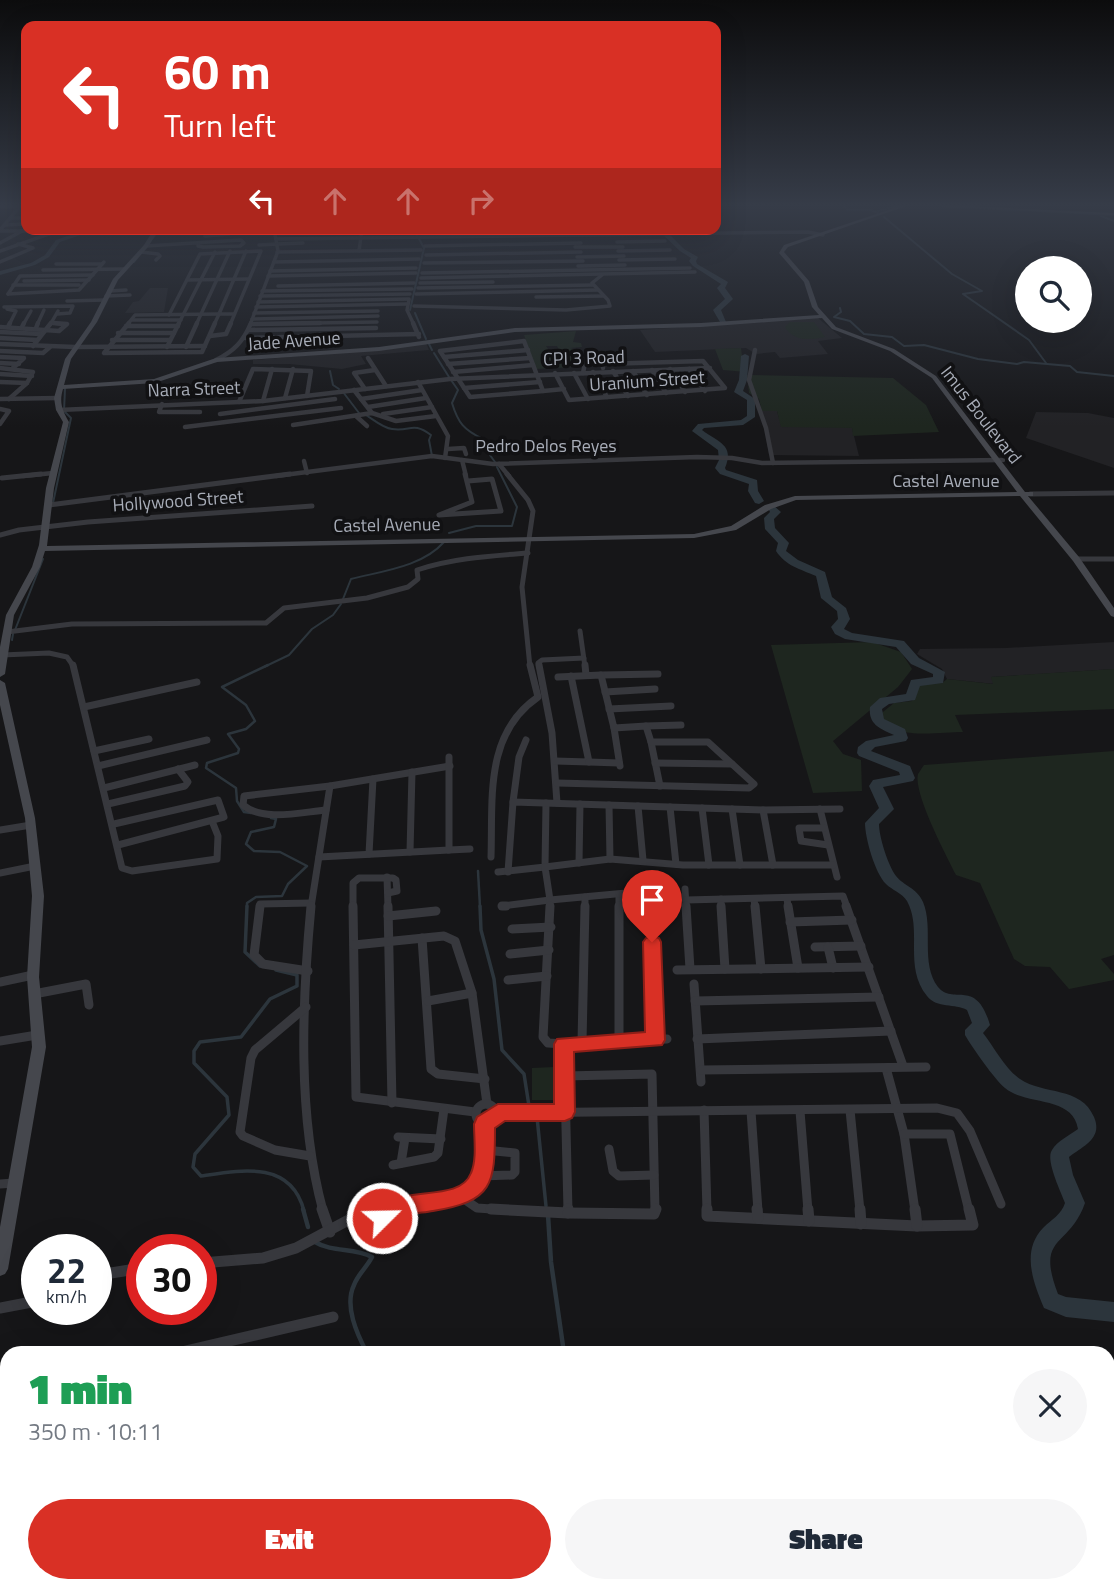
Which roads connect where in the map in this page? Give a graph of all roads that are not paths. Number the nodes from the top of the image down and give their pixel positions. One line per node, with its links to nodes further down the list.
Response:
1 (20, 278): 23 (street)
2 (118, 278): 35 (main road)
3 (265, 278): 42 (street)
4 (390, 278): 42 (street)
5 (413, 278): 62 (street)
6 (418, 278): 41 (street)
7 (418, 278): 60 (street)
8 (424, 278): 30 (street)
9 (523, 278): 29 (street)
10 (533, 278): 50 (street)
11 (541, 278): 36 (street)
12 (566, 278): 27 (street)
13 (577, 278): 24 (street)
14 (599, 278): 24 (street)
15 (804, 278): 63 (main road, Imus Boulevard)
16 (808, 278): 186 (main road, Imus Boulevard)
17 (218, 279): 18 (street); 22 (street); 57 (street)
18 (234, 279): 19 (street); 58 (street)
19 (249, 279): 59 (street)
20 (89, 280): 23 (street); 25 (street)
21 (187, 280): 22 (street); 61 (street)
22 (203, 280): 64 (street)
23 (14, 283): 25 (street); 25 (street)
24 (594, 283): 27 (street)
25 (83, 285)
26 (126, 290): 35 (street)
27 (598, 290): 39 (street)
28 (499, 292): 29 (street); 33 (street); 47 (street)
29 (516, 292): 49 (street)
30 (436, 293): 31 (street); 43 (street)
31 (453, 293): 32 (street); 44 (street)
32 (468, 293): 33 (street); 45 (street)
33 (483, 293): 46 (street)
34 (130, 295): 35 (street)
35 (106, 296): 40 (street); 97 (main road)
36 (556, 296): 37 (street); 53 (street)
37 (573, 296): 38 (street); 51 (street)
38 (589, 296): 39 (street); 48 (street)
39 (604, 296): 48 (street)
40 (55, 301)
41 (414, 306): 43 (street); 60 (street)
42 (256, 307): 62 (street); 68 (street)
43 (438, 307): 44 (street)
44 (454, 307): 45 (street)
45 (470, 307): 46 (street)
46 (485, 308): 47 (street)
47 (502, 308): 49 (street)
48 (595, 308): 51 (street)
49 (519, 309): 50 (street)
50 (539, 309): 53 (street)
51 (578, 309): 53 (street)
52 (44, 310): 54 (street); 56 (street); 75 (street)
53 (561, 310)
54 (31, 311): 55 (street); 74 (street)
55 (16, 312): 56 (street); 66 (street)
56 (57, 314): 69 (street)
57 (202, 314): 58 (street); 64 (street); 92 (street)
58 (219, 314): 59 (street); 83 (street)
59 (234, 314): 83 (street)
60 (409, 314): 86 (street)
61 (169, 315): 64 (street); 67 (street)
62 (377, 316): 68 (street); 77 (street); 82 (street)
63 (824, 316): 86 (main road, Jade Avenue); 186 (main road, Imus Boulevard)
64 (182, 317): 67 (street); 71 (street)
65 (0, 318): 66 (street)
66 (13, 318): 73 (street)
67 (132, 320): 70 (street)
68 (251, 322): 77 (street)
69 (53, 323): 76 (street); 76 (street)
70 (125, 326): 71 (street); 79 (street)
71 (178, 326): 80 (street)
72 (0, 327): 73 (street)
73 (8, 327): 74 (street)
74 (22, 327): 75 (street)
75 (36, 328): 76 (street)
76 (47, 330): 81 (street)
77 (248, 330): 85 (street)
78 (0, 332): 81 (street)
79 (118, 333): 80 (street); 88 (street)
80 (174, 333): 89 (street)
81 (41, 334): 87 (street)
82 (375, 335): 85 (street); 86 (street)
83 (209, 336): 93 (street)
84 (0, 338): 87 (street)
85 (245, 338): 105 (street)
86 (420, 338): 105 (main road, Jade Avenue)
87 (37, 340): 91 (street)
88 (112, 340): 89 (street); 95 (street)
89 (170, 340): 96 (street)
90 (0, 344): 91 (street)
91 (33, 346): 94 (street)
92 (186, 346): 93 (street); 96 (street)
93 (205, 346): 95 (street)
94 (50, 347): 97 (street); 99 (street)
95 (107, 347): 96 (street); 97 (street)
96 (167, 347)
97 (75, 348): 136 (main road)
98 (528, 350): 102 (street); 102 (street); 104 (street)
99 (0, 351)
100 (755, 351): 188 (street)
101 (0, 357): 106 (street)
102 (444, 357): 107 (street)
103 (368, 358): 117 (street)
104 (530, 358): 107 (street); 109 (street)
105 (216, 360): 136 (main road, Jade Avenue)
106 (19, 364): 108 (street); 111 (street)
107 (448, 364): 121 (street)
108 (0, 365): 111 (street)
109 (533, 365): 121 (street); 128 (street)
110 (603, 365): 112 (street); 123 (street); 126 (street)
111 (13, 368): 129 (street)
112 (710, 368): 116 (street, CPI 3 Road); 143 (street, Uranium Street)
113 (272, 369): 114 (street); 159 (street); 162 (street)
114 (293, 369): 148 (street); 152 (street)
115 (670, 369): 116 (street, CPI 3 Road); 118 (street, CPI 3 Road); 145 (street)
116 (689, 369): 143 (street)
117 (375, 370): 135 (street); 138 (street)
118 (652, 370): 120 (street, CPI 3 Road); 146 (street)
119 (613, 371): 120 (street, CPI 3 Road); 123 (street, CPI 3 Road); 149 (street)
120 (632, 371): 147 (street)
121 (453, 372): 130 (street)
122 (593, 372): 123 (street, CPI 3 Road); 126 (street, CPI 3 Road); 150 (street)
123 (603, 372)
124 (555, 373): 125 (street, CPI 3 Road); 128 (street, CPI 3 Road); 141 (street)
125 (574, 373): 126 (street, CPI 3 Road); 158 (street)
126 (583, 373)
127 (0, 374): 129 (street)
128 (537, 374): 130 (street, CPI 3 Road); 133 (street)
129 (32, 376): 134 (street)
130 (458, 379): 132 (street, CPI 3 Road); 137 (street)
131 (0, 382): 134 (street)
132 (418, 382): 135 (street, CPI 3 Road); 140 (street)
133 (540, 382): 137 (street); 142 (street)
134 (27, 383): 155 (street)
135 (386, 386): 138 (street, Narra Street)
136 (59, 387): 151 (main road)
137 (464, 388): 142 (street)
138 (365, 389): 139 (street, Narra Street)
139 (354, 390): 144 (street, Narra Street); 157 (street)
140 (422, 390): 153 (street); 157 (street)
141 (564, 390): 142 (street); 158 (street, Uranium Street)
142 (544, 391)
143 (705, 391): 145 (street, Uranium Street)
144 (330, 392): 148 (street, Narra Street); 156 (street)
145 (685, 392): 146 (street, Uranium Street)
146 (666, 393): 147 (street, Uranium Street)
147 (647, 395): 149 (street, Uranium Street)
148 (307, 396): 152 (street, Narra Street)
149 (628, 396): 150 (street, Uranium Street)
150 (607, 397): 158 (street, Uranium Street)
151 (57, 398): 155 (street); 168 (main road)
152 (285, 398): 159 (street, Narra Street)
153 (426, 398): 164 (street); 165 (street)
154 (0, 399): 155 (street)
155 (9, 399)
156 (335, 399): 166 (street); 171 (street)
157 (361, 399): 164 (street)
158 (587, 399)
159 (263, 401): 162 (street, Narra Street)
160 (204, 402): 161 (street, Narra Street); 163 (street, Narra Street); 169 (street)
161 (225, 402): 162 (street, Narra Street); 171 (street)
162 (239, 402)
163 (162, 404): 168 (street, Narra Street); 169 (street)
164 (368, 407): 170 (street)
165 (432, 407): 172 (street); 176 (street)
166 (341, 408): 173 (street); 175 (street)
167 (0, 409): 177 (street)
168 (59, 410): 190 (main road)
169 (200, 412): 180 (street)
170 (372, 413): 172 (street); 174 (street)
171 (220, 414): 178 (street)
172 (383, 414): 176 (street)
173 (293, 415): 175 (street); 178 (street)
174 (355, 415): 175 (street); 179 (street)
175 (346, 416)
176 (436, 416): 183 (street)
177 (0, 424)
178 (216, 424): 180 (street)
179 (367, 426)
180 (192, 427): 181 (street)
181 (185, 428)
182 (472, 446): 183 (street)
183 (448, 449): 184 (street)
184 (445, 458): 185 (street, Pedro Delos Reyes); 191 (street, Pedro Delos Reyes)
185 (462, 460): 189 (street, Pedro Delos Reyes); 193 (street)
186 (1000, 460): 188 (street, Pedro Delos Reyes); 195 (main road, Imus Boulevard)
187 (304, 461): 191 (street)
188 (773, 463): 189 (street, Pedro Delos Reyes)
189 (499, 464): 202 (street)
190 (53, 473): 192 (street); 196 (main road)
191 (307, 473): 196 (street, Pedro Delos Reyes)
192 (2, 478)
193 (468, 481): 199 (street); 199 (street)
194 (1114, 493): 195 (street)
195 (1025, 495): 202 (main road, Castel Avenue); 205 (main road, Imus Boulevard)
196 (49, 505): 200 (main road)
197 (313, 506): 200 (street, Hollywood Street)
198 (429, 515): 199 (street)
199 (439, 515)
200 (45, 527): 201 (street, Hollywood Street); 203 (main road)
201 (0, 536)
202 (530, 536): 203 (main road, Castel Avenue); 204 (street)
203 (42, 547): 210 (main road)
204 (528, 553): 212 (street); 279 (street)
205 (1080, 559): 206 (street); 207 (main road, Imus Boulevard); 208 (main road, Imus Boulevard)
206 (1114, 559)
207 (1114, 602)
208 (1114, 614)
209 (0, 615): 210 (street)
210 (10, 615): 212 (main road)
211 (580, 631): 214 (street)
212 (7, 632): 213 (main road)
213 (2, 655): 215 (main road); 226 (street)
214 (584, 658): 217 (street); 239 (street)
215 (0, 674)
216 (658, 674): 218 (street)
217 (586, 675): 218 (street); 219 (street)
218 (601, 675): 224 (street)
219 (571, 676): 220 (street); 240 (street)
220 (558, 677)
221 (197, 682): 226 (street)
222 (0, 683): 228 (main road)
223 (655, 690): 224 (street)
224 (605, 691): 227 (street)
225 (671, 706): 227 (street)
226 (84, 707): 237 (street)
227 (609, 709): 232 (street)
228 (2, 712): 231 (main road)
229 (681, 725): 230 (street)
230 (646, 726): 232 (street); 236 (street)
231 (4, 728): 269 (main road)
232 (614, 728): 240 (street)
233 (149, 739): 237 (street)
234 (207, 740): 244 (street)
235 (526, 740): 253 (street)
236 (651, 742): 241 (street); 242 (street)
237 (94, 751): 244 (street)
238 (449, 757): 245 (street)
239 (555, 761): 240 (street); 249 (street)
240 (589, 762)
241 (655, 763): 242 (street); 251 (street)
242 (733, 764): 251 (street)
243 (195, 765): 246 (street)
244 (98, 766): 252 (street)
245 (450, 766): 247 (street); 275 (street)
246 (178, 769): 252 (street); 256 (street)
247 (412, 772): 248 (street); 276 (street)
248 (373, 779): 250 (street); 277 (street)
249 (557, 783): 251 (street); 255 (street)
250 (330, 786): 265 (street); 265 (street)
251 (660, 786)
252 (104, 788): 256 (street)
253 (513, 802): 254 (street); 291 (street)
254 (546, 803): 255 (street); 289 (street)
255 (557, 803): 257 (street)
256 (108, 804): 268 (street)
257 (580, 804): 258 (street); 282 (street)
258 (609, 805): 259 (street); 280 (street)
259 (638, 806): 260 (street); 281 (street)
260 (670, 807): 261 (street); 283 (street)
261 (702, 808): 262 (street); 284 (street)
262 (732, 809): 266 (street); 285 (street)
263 (820, 809): 264 (street); 266 (street); 270 (street)
264 (840, 809)
265 (326, 810): 278 (street)
266 (763, 810): 286 (street)
267 (212, 821): 268 (street); 272 (street); 272 (street)
268 (114, 824): 272 (street)
269 (31, 825): 271 (street); 288 (main road)
270 (824, 828): 273 (street); 273 (street)
271 (0, 830)
272 (118, 845)
273 (828, 845): 287 (street)
274 (470, 849): 275 (street)
275 (449, 850): 276 (street)
276 (410, 852): 277 (street)
277 (369, 854): 278 (street)
278 (319, 857): 302 (street)
279 (491, 857)
280 (610, 859): 281 (street); 282 (street)
281 (643, 860): 283 (street)
282 (579, 863): 289 (street)
283 (676, 864): 284 (street)
284 (709, 865): 285 (street)
285 (740, 865): 286 (street)
286 (773, 865): 287 (street)
287 (833, 865): 293 (street)
288 (35, 866): 292 (street); 326 (main road)
289 (545, 867): 291 (street); 300 (street)
290 (498, 872): 291 (street)
291 (508, 872)
292 (0, 873)
293 (837, 877)
294 (685, 889): 301 (street)
295 (618, 895): 296 (street); 342 (street); 344 (street)
296 (585, 897): 300 (street); 345 (street)
297 (787, 898): 299 (street); 306 (street); 307 (street)
298 (721, 899): 299 (street); 301 (street); 322 (street)
299 (754, 899): 323 (street)
300 (550, 900): 303 (street); 308 (street)
301 (686, 900): 321 (street)
302 (311, 903): 325 (street); 325 (street)
303 (502, 906)
304 (436, 911): 305 (street)
305 (388, 916): 311 (street); 312 (street)
306 (852, 920): 307 (street); 313 (street)
307 (790, 922): 319 (street)
308 (551, 926): 309 (street); 316 (street)
309 (512, 929)
310 (422, 938): 311 (street); 331 (street); 334 (street)
311 (388, 941): 312 (street); 354 (street)
312 (354, 945): 354 (street)
313 (861, 946): 315 (street); 318 (street)
314 (814, 947): 315 (street)
315 (828, 947): 320 (street)
316 (549, 950): 317 (street); 327 (street)
317 (510, 954)
318 (869, 967): 320 (street); 333 (street)
319 (798, 968): 320 (street); 323 (street)
320 (833, 968)
321 (690, 969): 322 (street); 324 (street)
322 (725, 969): 323 (street)
323 (761, 969)
324 (677, 970)
325 (308, 971): 337 (street)
326 (33, 975): 329 (street); 332 (main road)
327 (547, 976): 328 (street); 346 (street)
328 (508, 980)
329 (0, 982)
330 (694, 984): 335 (street)
331 (472, 993): 334 (street); 352 (street)
332 (33, 994): 336 (street); 339 (main road)
333 (879, 997): 335 (street); 338 (street)
334 (428, 1001): 352 (street)
335 (695, 1001): 341 (street)
336 (89, 1005)
337 (306, 1007): 371 (street); 371 (street)
338 (891, 1031): 341 (street); 347 (street)
339 (38, 1035): 343 (street); 374 (main road)
340 (667, 1039): 342 (street)
341 (697, 1039): 350 (street)
342 (655, 1040): 344 (street)
343 (0, 1041)
344 (619, 1041): 345 (street)
345 (582, 1042): 346 (street)
346 (564, 1044): 351 (street)
347 (903, 1066): 348 (street); 349 (street)
348 (926, 1067)
349 (886, 1068): 350 (street); 357 (street)
350 (701, 1070): 353 (street)
351 (565, 1076): 358 (street); 364 (street)
352 (485, 1079): 355 (street)
353 (701, 1082)
354 (392, 1103): 356 (street)
355 (487, 1104): 363 (street); 365 (street)
356 (444, 1109): 363 (street); 368 (street)
357 (897, 1109): 360 (street); 367 (street); 377 (street)
358 (653, 1110): 359 (street); 364 (street); 372 (street)
359 (704, 1110): 361 (street); 379 (street)
360 (850, 1110): 362 (street); 381 (street)
361 (751, 1111): 362 (street); 379 (street)
362 (800, 1111): 380 (street)
363 (475, 1112): 366 (street)
364 (565, 1112): 365 (street); 378 (street)
365 (498, 1113): 366 (street)
366 (485, 1124): 370 (street)
367 (904, 1134): 382 (street); 382 (street)
368 (441, 1139): 368 (street)
369 (609, 1149): 372 (street)
370 (485, 1150): 373 (street); 373 (street)
371 (310, 1156): 383 (street)
372 (654, 1175): 378 (street)
373 (481, 1176): 376 (street)
374 (15, 1183): 375 (street); 385 (main road)
375 (0, 1184)
376 (461, 1197): 378 (street); 383 (street)
377 (1001, 1204)
378 (568, 1213)
379 (758, 1218): 380 (street)
380 (808, 1221): 381 (street)
381 (861, 1224): 382 (street)
382 (917, 1226)
383 (330, 1232): 384 (street)
384 (217, 1262)
385 (0, 1269)
386 (21, 1304): 387 (street)
387 (0, 1308)
388 (333, 1317): 389 (street)
389 (207, 1346)

